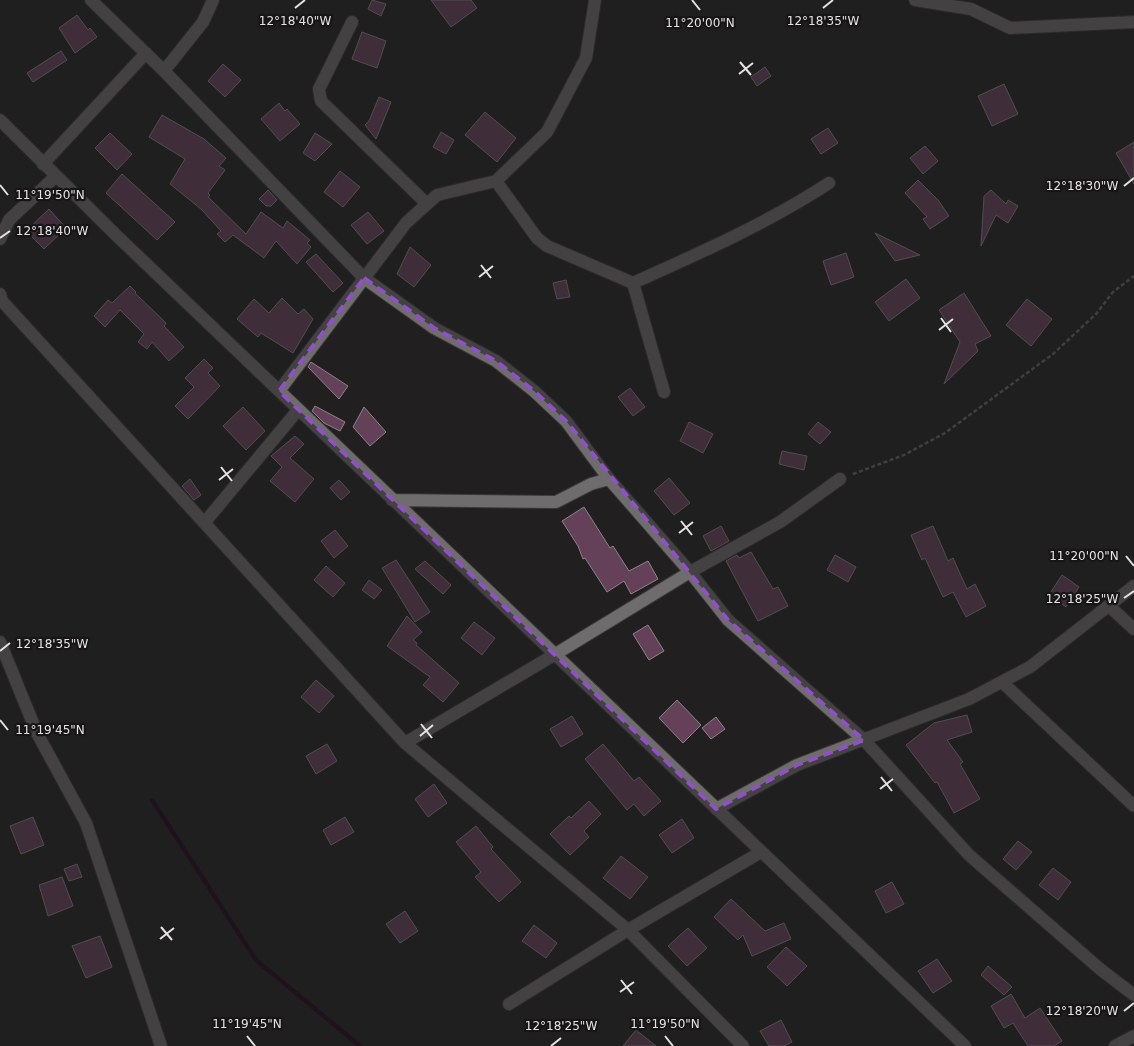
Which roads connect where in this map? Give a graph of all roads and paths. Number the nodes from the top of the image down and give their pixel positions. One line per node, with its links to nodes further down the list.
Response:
1 (91, 0): 7 (street)
2 (213, 0): 8 (street)
3 (594, 0): 12 (street)
4 (915, 0): 6 (street)
5 (352, 22): 14 (street)
6 (1134, 22)
7 (146, 53): 8 (street); 10 (street)
8 (164, 71): 17 (street)
9 (0, 120): 10 (street)
10 (44, 164): 11 (street)
11 (56, 176): 15 (street); 20 (street)
12 (496, 181): 14 (street); 18 (street)
13 (829, 183): 18 (street)
14 (427, 204): 17 (street)
15 (0, 239)
16 (1134, 276): 24 (path)
17 (364, 278): 20 (street); 23 (street)
18 (633, 283): 21 (street)
19 (0, 294): 26 (street)
20 (279, 391): 22 (street)
21 (664, 392)
22 (298, 410): 25 (street); 26 (street)
23 (609, 479): 25 (street); 27 (street)
24 (840, 479): 27 (street)
25 (392, 500): 32 (street)
26 (205, 522): 35 (street)
27 (690, 572): 32 (street); 34 (street)
28 (1134, 586): 29 (street)
29 (1109, 606): 30 (street); 33 (street)
30 (1134, 629)
31 (0, 642): 43 (street)
32 (554, 655): 35 (street); 37 (street)
33 (1002, 682): 34 (street); 36 (street)
34 (864, 740): 37 (street); 40 (street)
35 (405, 743): 39 (street)
36 (1134, 806)
37 (716, 809): 38 (street)
38 (761, 852): 39 (street); 45 (street)
39 (628, 930): 41 (street); 44 (street)
40 (1134, 995)
41 (509, 1004)
42 (1134, 1036): 46 (street)
43 (161, 1046)
44 (743, 1046)
45 (965, 1046)
46 (1116, 1046)

